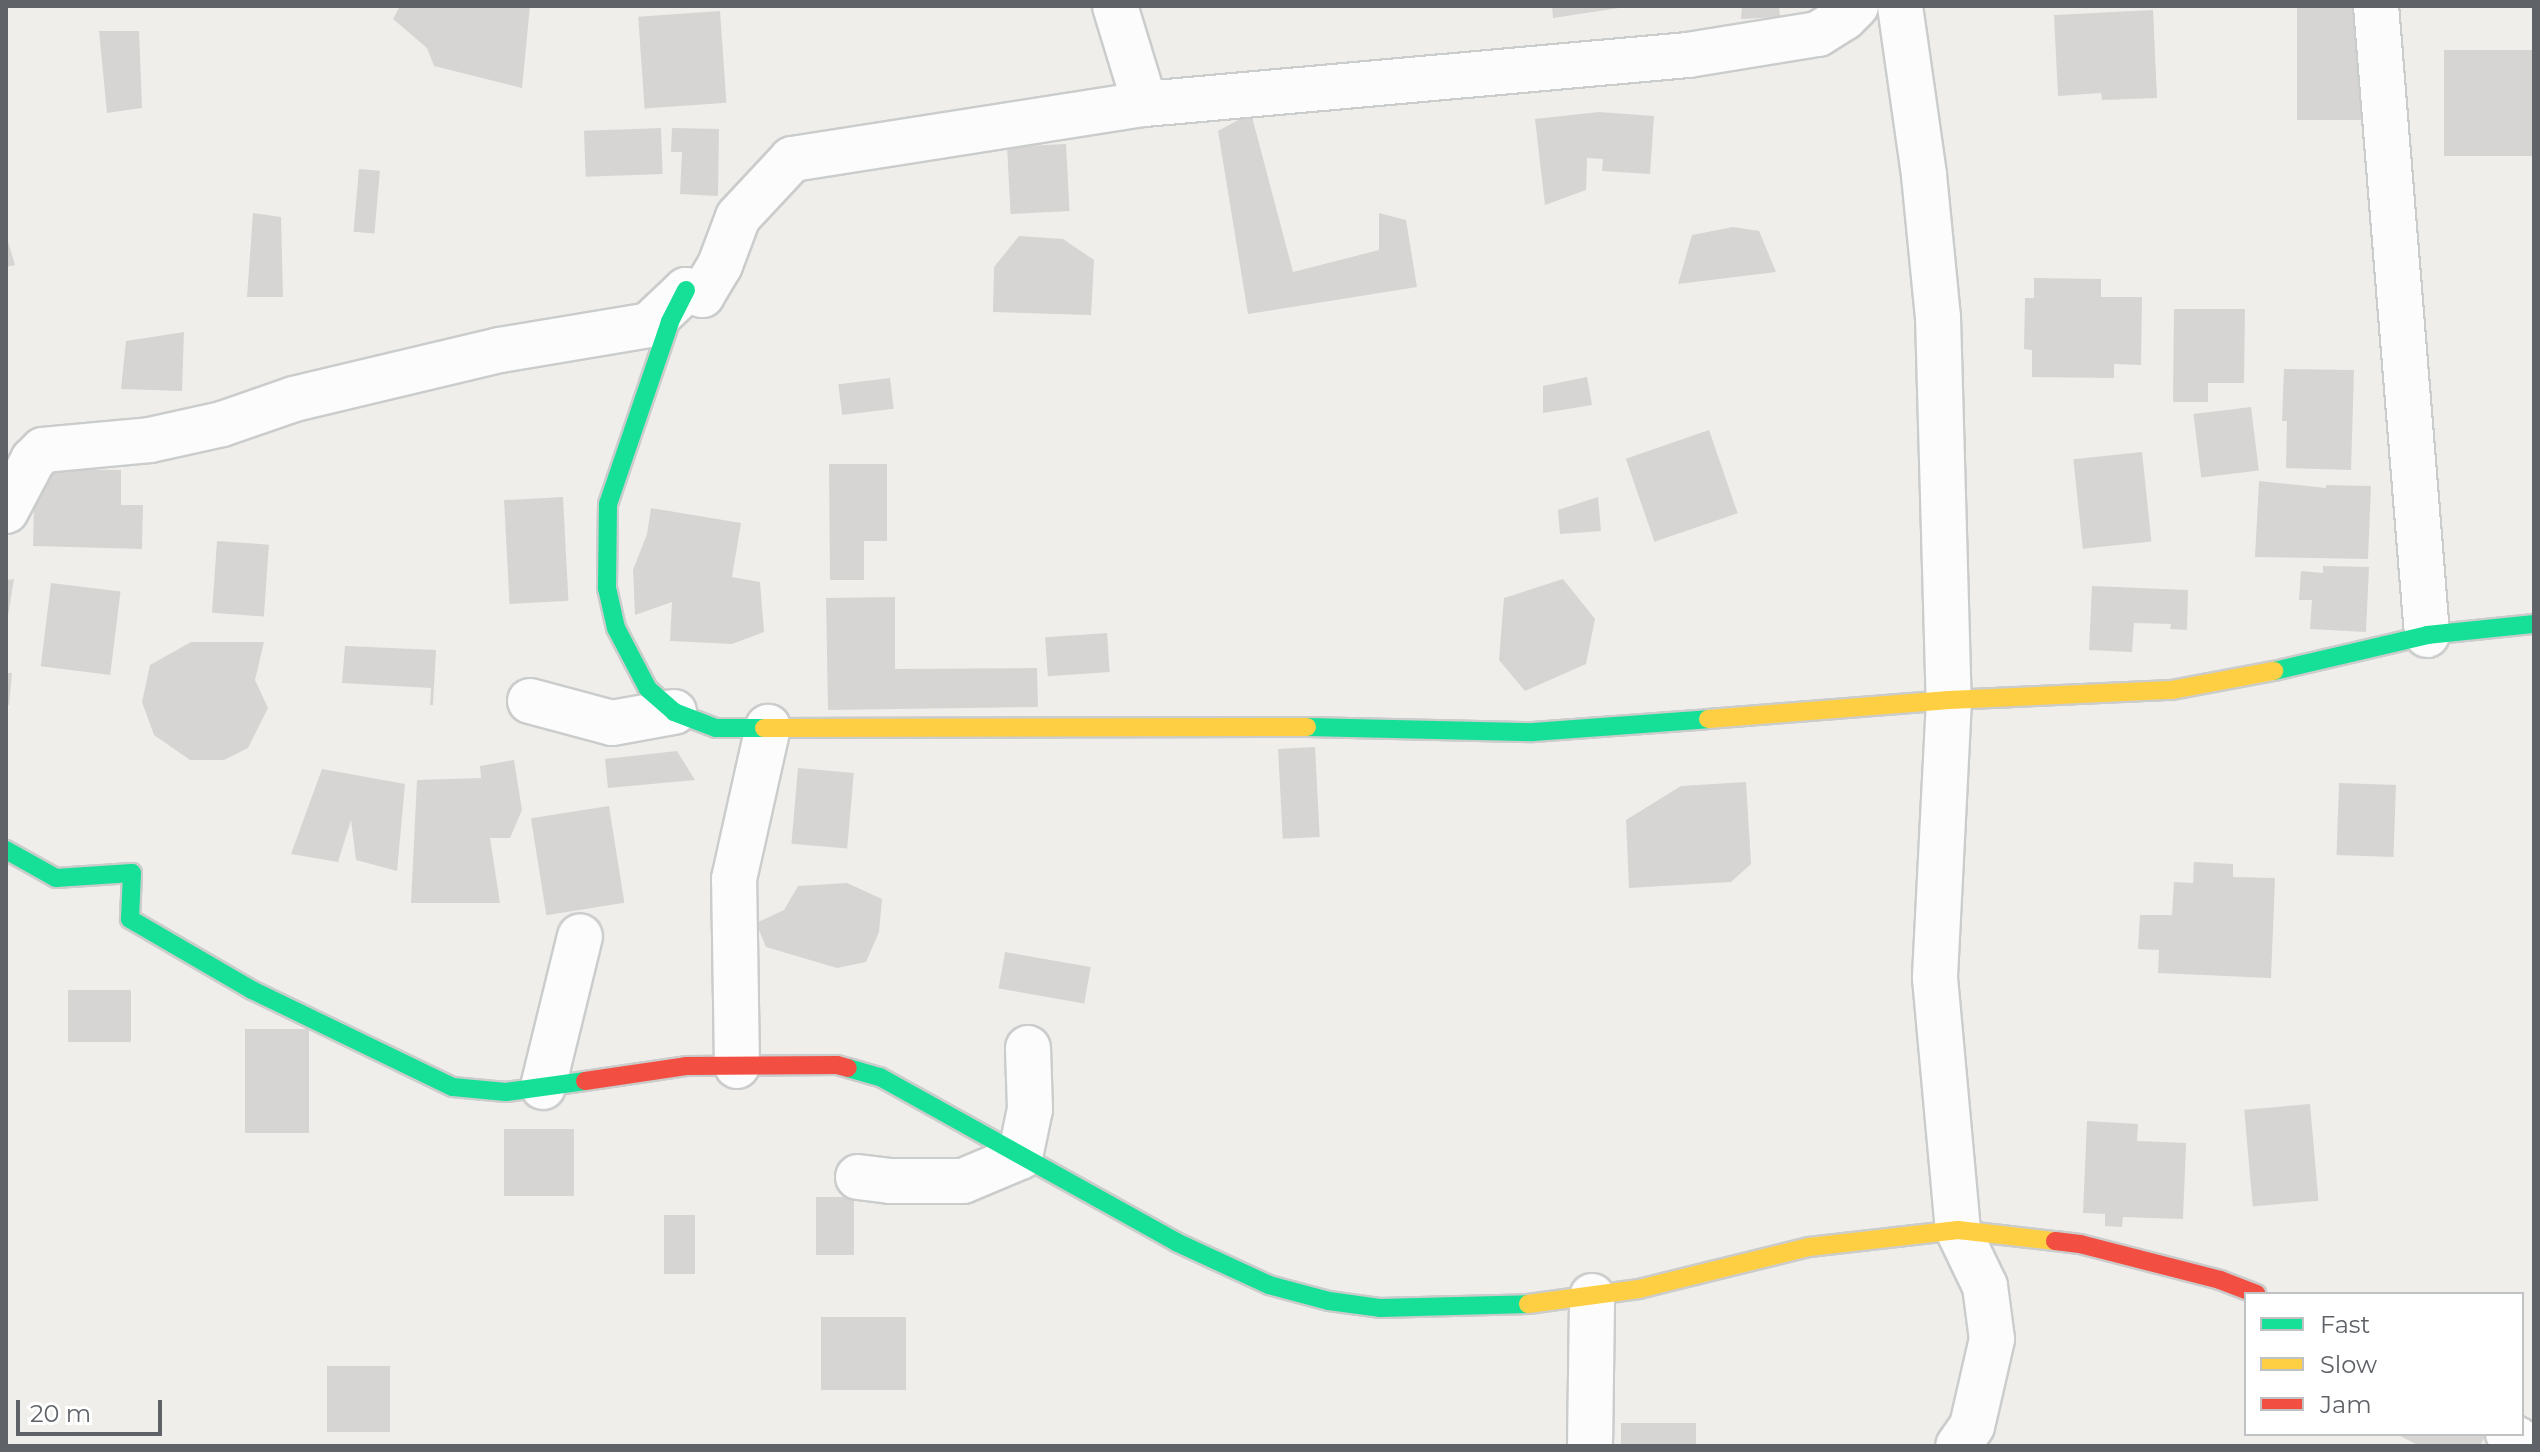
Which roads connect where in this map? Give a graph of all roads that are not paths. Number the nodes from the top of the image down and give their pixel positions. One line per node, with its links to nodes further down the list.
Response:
1 (1115, 6): 5 (street)
2 (1856, 6): 5 (street)
3 (1900, 6): 10 (street)
4 (2376, 6): 9 (street)
5 (1145, 104): 6 (street)
6 (686, 290): 7 (street); 12 (street)
7 (6, 511)
8 (2534, 624): 9 (street)
9 (2427, 635): 10 (street)
10 (1949, 700): 13 (street); 21 (street)
11 (530, 701): 12 (street)
12 (674, 712): 13 (street)
13 (768, 727): 17 (street)
14 (6, 850): 18 (street)
15 (580, 936): 18 (street)
16 (1028, 1048): 19 (street)
17 (737, 1066): 18 (street); 19 (street)
18 (543, 1087)
19 (1020, 1157): 20 (street); 23 (street)
20 (858, 1177)
21 (1958, 1230): 22 (street); 23 (street); 26 (street)
22 (2251, 1292)
23 (1592, 1296): 25 (street)
24 (2512, 1436): 27 (street)
25 (1590, 1446)
26 (1958, 1446)
27 (2529, 1446)

